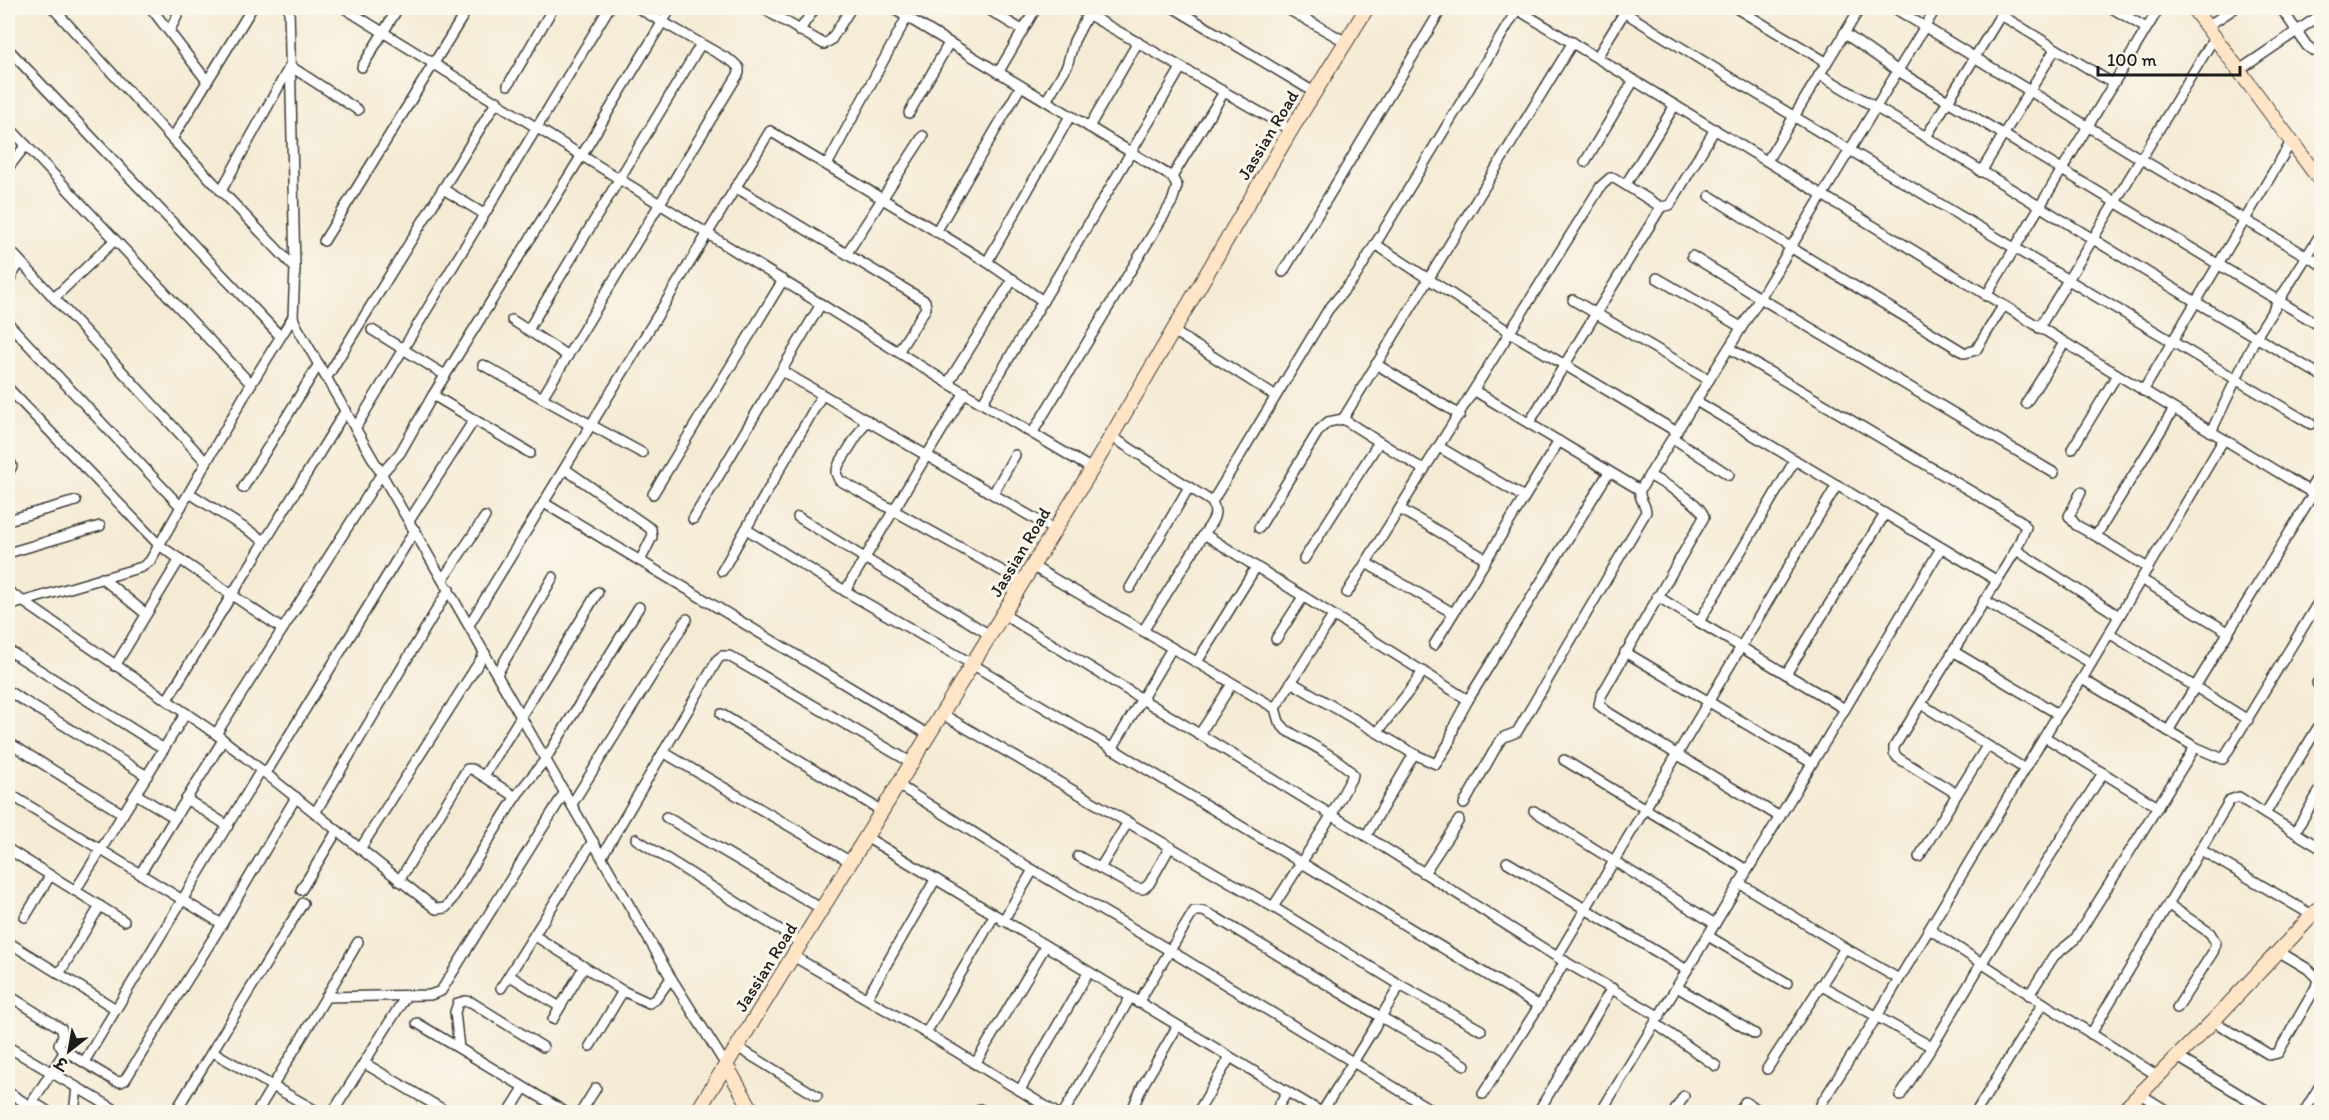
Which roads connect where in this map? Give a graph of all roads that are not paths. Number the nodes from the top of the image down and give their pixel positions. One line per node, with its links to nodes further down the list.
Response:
1 (53, 8): 36 (street)
2 (151, 8): 43 (street)
3 (182, 8): 43 (street)
4 (252, 8): 70 (street)
5 (289, 8): 62 (street)
6 (344, 8): 47 (street)
7 (398, 8): 47 (street)
8 (468, 8): 61 (street)
9 (553, 8): 72 (street)
10 (609, 8): 88 (street)
11 (638, 8): 40 (street)
12 (671, 8): 40 (street)
13 (762, 8): 45 (street)
14 (815, 8): 45 (street)
15 (851, 8): 45 (street)
16 (892, 8): 39 (street)
17 (986, 8): 44 (street)
18 (1036, 8): 44 (street)
19 (1077, 8): 37 (street)
20 (1174, 8): 76 (street)
21 (1286, 8): 52 (street)
22 (1367, 8): 52 (street, Jassian Road)
23 (1442, 8): 142 (street)
24 (1517, 8): 53 (street); 130 (street)
25 (1736, 8): 60 (street)
26 (1860, 8): 49 (street)
27 (1894, 8): 41 (street)
28 (1936, 8): 41 (street)
29 (2112, 8): 42 (street)
30 (2159, 8): 42 (street)
31 (2193, 8): 48 (street)
32 (2235, 8): 48 (street)
33 (2281, 8): 46 (street)
34 (1626, 10): 58 (street); 85 (street)
35 (2003, 11): 56 (street); 59 (street)
36 (64, 12): 95 (street)
37 (1088, 14): 51 (street); 78 (street)
38 (2322, 14): 46 (street)
39 (907, 17): 50 (street); 104 (street)
40 (662, 22): 54 (street); 100 (street)
41 (1924, 27): 59 (street); 65 (street)
42 (2146, 28): 71 (street)
43 (170, 30): 70 (street)
44 (1022, 30): 67 (street)
45 (799, 31)
46 (2296, 31): 57 (street); 66 (street)
47 (383, 32): 61 (street); 63 (street)
48 (2210, 32): 66 (street); 101 (street)
49 (1844, 33): 60 (street); 65 (street)
50 (949, 42): 67 (street); 83 (street)
51 (1138, 42): 64 (street); 89 (street)
52 (1346, 42): 76 (street, Jassian Road)
53 (1573, 42): 58 (street); 145 (street)
54 (701, 44): 109 (street); 119 (street)
55 (8, 49): 169 (street)
56 (2055, 49): 71 (street); 74 (street)
57 (2322, 51)
58 (1597, 57): 69 (street)
59 (1974, 58): 74 (street); 79 (street)
60 (1826, 62): 68 (street)
61 (435, 63): 77 (street); 129 (street)
62 (290, 66): 82 (street); 114 (street); 141 (street)
63 (362, 67)
64 (1181, 68): 75 (street); 99 (street)
65 (1898, 71): 79 (street); 81 (street)
66 (2238, 71): 96 (street)
67 (998, 73): 73 (street)
68 (1819, 74): 81 (street); 85 (street)
69 (1634, 80): 80 (street); 103 (street)
70 (207, 81): 95 (street)
71 (2112, 83): 86 (street)
72 (508, 85)
73 (1021, 86): 78 (street); 124 (street)
74 (2030, 91): 86 (street); 92 (street)
75 (1224, 92): 91 (street); 108 (street)
76 (1314, 92): 91 (street, Jassian Road)
77 (497, 101): 88 (street); 113 (street)
78 (1046, 101): 84 (street)
79 (1948, 101): 92 (street); 94 (street)
80 (1675, 105): 90 (street); 111 (street)
81 (1876, 106): 94 (street); 98 (street)
82 (358, 110)
83 (909, 113)
84 (1070, 116): 89 (street); 138 (street)
85 (1793, 118): 98 (street); 102 (street)
86 (2089, 125): 101 (street); 106 (street)
87 (8, 126): 97 (street)
88 (537, 126): 100 (street); 122 (street)
89 (1089, 127): 99 (street)
90 (1715, 129): 102 (street); 120 (street)
91 (1291, 130): 167 (street, Jassian Road)
92 (2003, 135): 106 (street); 107 (street)
93 (923, 136): 117 (street)
94 (1926, 137): 107 (street)
95 (172, 139): 114 (street)
96 (2291, 142): 110 (street); 123 (street)
97 (26, 145): 105 (street); 128 (street)
98 (1849, 151): 115 (street); 133 (street)
99 (1130, 153): 108 (street); 153 (street)
100 (582, 155): 109 (street); 182 (street)
101 (2141, 159): 118 (street); 123 (street)
102 (1767, 161): 115 (street)
103 (1585, 162)
104 (827, 165): 112 (street); 117 (street)
105 (8, 168)
106 (2062, 170): 118 (street); 121 (street)
107 (1981, 172): 121 (street)
108 (1172, 177): 211 (street)
109 (619, 178): 119 (street); 166 (street)
110 (2322, 183)
111 (1626, 184): 120 (street); 168 (street)
112 (735, 187): 125 (street); 134 (street)
113 (442, 189): 122 (street); 185 (street)
114 (221, 191): 141 (street)
115 (1822, 195): 132 (street); 149 (street)
116 (1710, 196): 132 (street)
117 (881, 199): 124 (street); 134 (street)
118 (2115, 202): 127 (street); 139 (street)
119 (660, 203): 125 (street); 176 (street)
120 (1660, 207): 158 (street)
121 (2039, 208): 127 (street); 133 (street)
122 (484, 214): 174 (street)
123 (2244, 221): 136 (street); 139 (street)
124 (936, 231): 138 (street)
125 (707, 232): 147 (street); 208 (street)
126 (2322, 232): 136 (street)
127 (2093, 238): 146 (street); 155 (street)
128 (115, 240): 150 (street); 189 (street)
129 (324, 241)
130 (1375, 244): 145 (street); 196 (street)
131 (8, 248): 137 (street)
132 (1790, 248): 151 (street); 157 (street)
133 (2015, 248): 146 (street); 149 (street)
134 (847, 253): 175 (street)
135 (1692, 256): 151 (street)
136 (2306, 256): 140 (street); 154 (street)
137 (20, 262): 148 (street); 150 (street)
138 (987, 262): 144 (street)
139 (2218, 265): 154 (street); 155 (street)
140 (2322, 265)
141 (295, 268): 159 (street)
142 (1283, 272)
143 (1657, 278): 162 (street)
144 (1013, 279): 153 (street); 188 (street)
145 (1428, 279): 168 (street); 178 (street)
146 (2069, 279): 164 (street); 171 (street)
147 (783, 280): 156 (street); 242 (street)
148 (8, 282)
149 (1986, 296): 157 (street)
150 (54, 298): 226 (street)
151 (1760, 298): 162 (street); 232 (street)
152 (1573, 300): 158 (street)
153 (1043, 301): 199 (street)
154 (2278, 301): 163 (street); 170 (street)
155 (2196, 302): 170 (street); 171 (street)
156 (821, 304): 175 (street); 181 (street)
157 (2003, 306): 164 (street)
158 (1596, 313): 180 (street); 186 (street)
159 (293, 317): 169 (street); 177 (street)
160 (512, 320): 166 (street)
161 (8, 323): 250 (street)
162 (1742, 327): 173 (street)
163 (2322, 327)
164 (2039, 328): 172 (street)
165 (372, 330): 174 (street)
166 (528, 330): 176 (street)
167 (1173, 331): 196 (street); 214 (street, Jassian Road)
168 (1511, 333): 180 (street); 191 (street)
169 (280, 336): 189 (street)
170 (2256, 337): 184 (street); 187 (street)
171 (2172, 342): 187 (street); 192 (street)
172 (2064, 343): 183 (street); 200 (street)
173 (1729, 348): 186 (street); 269 (street)
174 (403, 349): 182 (street); 210 (street)
175 (898, 352): 188 (street)
176 (568, 356): 197 (street)
177 (319, 364): 185 (street); 239 (street)
178 (1376, 364): 203 (street); 204 (street)
179 (483, 365): 197 (street)
180 (1565, 365): 207 (street); 213 (street)
181 (782, 371): 194 (street); 256 (street)
182 (445, 375): 195 (street)
183 (2117, 375): 192 (street); 219 (street)
184 (2322, 376)
185 (327, 377): 201 (street)
186 (1709, 380): 198 (street)
187 (2236, 380): 209 (street); 212 (street)
188 (948, 383): 193 (street)
189 (251, 384): 226 (street)
190 (8, 388): 267 (street)
191 (1474, 391): 203 (street); 207 (street)
192 (2143, 391): 202 (street)
193 (965, 392): 199 (street); 222 (street)
194 (822, 394): 206 (street); 261 (street)
195 (433, 395): 205 (street); 234 (street)
196 (1275, 396): 248 (street)
197 (542, 398): 208 (street)
198 (1696, 401): 213 (street); 225 (street)
199 (983, 402): 211 (street)
200 (2026, 404)
201 (346, 410): 210 (street); 266 (street)
202 (2174, 410): 212 (street); 265 (street)
203 (1460, 415): 218 (street)
204 (1343, 419): 217 (street); 260 (street)
205 (474, 420): 220 (street); 258 (street)
206 (867, 420): 222 (street); 252 (street)
207 (1529, 423): 216 (street)
208 (591, 424): 221 (street); 227 (street)
209 (2311, 424)
210 (356, 427): 234 (street)
211 (1033, 432): 228 (street)
212 (2211, 432): 215 (street)
213 (1675, 435): 235 (street); 236 (street)
214 (1111, 436): 228 (street, Jassian Road); 238 (street)
215 (2224, 440): 244 (street); 279 (street)
216 (1559, 441): 231 (street); 246 (street)
217 (1379, 442): 229 (street); 273 (street)
218 (1439, 447): 229 (street); 246 (street)
219 (2072, 449)
220 (531, 453)
221 (642, 453)
222 (926, 455): 243 (street); 252 (street)
223 (1015, 455): 243 (street)
224 (8, 457): 233 (street)
225 (1795, 460): 237 (street); 307 (street)
226 (206, 462): 250 (street)
227 (565, 469): 249 (street); 275 (street)
228 (1092, 469): 263 (street, Jassian Road)
229 (1425, 470): 251 (street)
230 (2322, 470): 244 (street)
231 (1609, 472): 240 (street); 336 (street)
232 (2054, 472)
233 (8, 473)
234 (382, 473): 258 (street); 309 (street)
235 (1649, 475): 240 (street); 294 (street)
236 (1730, 475)
237 (1837, 486): 253 (street); 316 (street)
238 (1189, 487): 248 (street); 287 (street)
239 (243, 488)
240 (1640, 490): 381 (street)
241 (2081, 492): 265 (street)
242 (654, 494)
243 (993, 494): 263 (street)
244 (2315, 494): 311 (street)
245 (194, 496): 266 (street)
246 (1524, 497): 274 (street)
247 (76, 501): 257 (street)
248 (1212, 502): 264 (street)
249 (544, 503): 275 (street); 308 (street)
250 (181, 507): 267 (street)
251 (1400, 509): 274 (street); 276 (street)
252 (893, 510): 271 (street); 286 (street)
253 (1885, 514): 268 (street); 328 (street)
254 (485, 517): 283 (street)
255 (798, 517): 271 (street)
256 (693, 519)
257 (8, 520)
258 (410, 521): 262 (street)
259 (100, 526): 270 (street)
260 (1259, 528)
261 (746, 529): 280 (street); 290 (street)
262 (415, 530): 283 (street); 367 (street)
263 (1054, 530): 277 (street, Jassian Road)
264 (1204, 534): 278 (street); 310 (street)
265 (2096, 536): 279 (street)
266 (265, 541): 293 (street)
267 (159, 545): 272 (street); 282 (street)
268 (1941, 548): 285 (street); 340 (street)
269 (2016, 550): 285 (street); 305 (street)
270 (8, 553)
271 (865, 557): 290 (street); 313 (street)
272 (180, 559): 293 (street); 302 (street)
273 (1304, 559)
274 (1486, 560): 301 (street)
275 (640, 561): 350 (street)
276 (1366, 562): 292 (street); 301 (street)
277 (1032, 566): 286 (street, Jassian Road); 310 (street)
278 (1256, 567): 296 (street); 322 (street)
279 (2148, 568): 284 (street)
280 (722, 570)
281 (553, 577): 327 (street)
282 (102, 578): 298 (street); 302 (street)
283 (443, 579): 288 (street)
284 (2141, 579): 305 (street); 311 (street)
285 (1996, 580): 297 (street)
286 (1022, 582): 303 (street, Jassian Road)
287 (1130, 588)
288 (448, 589): 308 (street); 386 (street)
289 (8, 591): 298 (street)
290 (845, 591): 324 (street)
291 (598, 592): 345 (street)
292 (1347, 593)
293 (232, 595): 309 (street); 334 (street)
294 (1657, 596): 307 (street); 320 (street)
295 (2322, 596): 346 (street)
296 (1303, 597): 304 (street); 314 (street)
297 (1984, 600): 319 (street); 323 (street)
298 (25, 602): 299 (street); 325 (street)
299 (8, 606)
300 (639, 607): 362 (street)
301 (1453, 613): 315 (street)
302 (146, 614): 325 (street)
303 (1003, 614): 313 (street, Jassian Road); 335 (street)
304 (1333, 616): 326 (street); 330 (street)
305 (2119, 616): 312 (street)
306 (687, 619): 380 (street)
307 (1699, 622): 316 (street)
308 (469, 625): 321 (street)
309 (282, 629): 352 (street)
310 (1143, 631): 317 (street)
311 (2228, 632): 332 (street)
312 (2109, 633): 323 (street); 332 (street)
313 (990, 635): 324 (street, Jassian Road)
314 (1276, 639)
315 (1434, 645)
316 (1741, 647): 328 (street); 337 (street)
317 (1172, 648): 322 (street); 335 (street)
318 (8, 650): 357 (street)
319 (1953, 651): 338 (street); 344 (street)
320 (1625, 652): 337 (street); 361 (street)
321 (485, 653): 327 (street); 404 (street)
322 (1197, 662): 331 (street)
323 (2091, 663): 329 (street)
324 (972, 664): 343 (street, Jassian Road); 358 (street)
325 (115, 666): 334 (street)
326 (1423, 671): 336 (street); 349 (street)
327 (497, 674): 345 (street)
328 (1786, 674): 340 (street)
329 (2082, 679): 344 (street); 348 (street)
330 (1291, 682): 339 (street); 349 (street)
331 (1232, 684): 339 (street); 351 (street)
332 (2195, 687): 346 (street); 348 (street)
333 (8, 691): 369 (street)
334 (167, 700): 341 (street)
335 (1141, 700): 351 (street); 358 (street)
336 (1468, 700): 360 (street)
337 (1708, 703): 361 (street); 365 (street)
338 (1921, 704): 355 (street); 376 (street)
339 (1275, 708): 389 (street)
340 (1845, 709): 365 (street)
341 (186, 713): 352 (street); 357 (street)
342 (721, 714): 384 (street)
343 (942, 714): 350 (street, Jassian Road); 394 (street)
344 (2058, 714): 353 (street)
345 (521, 717): 362 (street); 370 (street)
346 (2248, 720): 356 (street)
347 (2322, 721): 387 (street)
348 (2168, 731): 356 (street)
349 (1378, 732): 360 (street)
350 (929, 735): 364 (street, Jassian Road)
351 (1199, 735): 389 (street)
352 (220, 737): 367 (street); 379 (street)
353 (2045, 737): 366 (street); 368 (street)
354 (8, 742): 388 (street)
355 (1987, 746): 366 (street); 376 (street)
356 (2195, 747): 382 (street)
357 (164, 749): 369 (street)
358 (1112, 749): 414 (street)
359 (663, 752): 364 (street); 408 (street); 412 (street)
360 (1414, 754): 398 (street)
361 (1678, 754): 383 (street); 391 (street)
362 (545, 760): 373 (street); 377 (street)
363 (1564, 760): 383 (street)
364 (912, 762): 371 (street, Jassian Road)
365 (1812, 763): 391 (street)
366 (2025, 769): 440 (street)
367 (263, 771): 378 (street); 395 (street)
368 (2103, 773): 382 (street); 452 (street)
369 (147, 776): 375 (street)
370 (484, 776): 377 (street); 422 (street)
371 (898, 785): 384 (street, Jassian Road); 416 (street)
372 (2322, 787): 397 (street)
373 (565, 792): 380 (street); 469 (street)
374 (8, 793): 406 (street)
375 (136, 794): 388 (street); 392 (street)
376 (1957, 794): 410 (street)
377 (516, 796): 422 (street)
378 (296, 798): 386 (street); 438 (street)
379 (186, 799): 392 (street); 395 (street)
380 (572, 804): 401 (street)
381 (1464, 804)
382 (2158, 807): 467 (street)
383 (1645, 809): 411 (street); 417 (street)
384 (882, 811): 399 (street, Jassian Road)
385 (1534, 812): 411 (street)
386 (315, 813): 396 (street)
387 (2265, 813): 397 (street); 407 (street)
388 (123, 814): 406 (street)
389 (1332, 816): 398 (street); 414 (street)
390 (666, 817): 431 (street)
391 (1780, 817): 417 (street)
392 (175, 818): 419 (street)
393 (1459, 820): 418 (street)
394 (1128, 822): 402 (street); 415 (street)
395 (228, 826): 426 (street)
396 (337, 831): 404 (street); 424 (street)
397 (2295, 832): 405 (street)
398 (1366, 836): 418 (street)
399 (866, 837): 412 (street, Jassian Road); 421 (street)
400 (636, 839): 445 (street)
401 (593, 841): 408 (street); 441 (street)
402 (1170, 847): 415 (street); 430 (street)
403 (8, 849): 420 (street)
404 (360, 849): 422 (street)
405 (2322, 849)
406 (101, 850): 419 (street); 425 (street)
407 (2201, 850): 428 (street); 433 (street)
408 (602, 856): 458 (street)
409 (1078, 856): 415 (street)
410 (1919, 857)
411 (1614, 861): 432 (street); 439 (street)
412 (851, 862): 431 (street, Jassian Road)
413 (1507, 862): 432 (street)
414 (1301, 863): 430 (street); 474 (street)
415 (1100, 868)
416 (1033, 870): 437 (street); 448 (street)
417 (1747, 870): 423 (street)
418 (1424, 873): 451 (street)
419 (140, 874): 426 (street)
420 (50, 876): 425 (street); 435 (street)
421 (935, 880): 434 (street); 471 (street)
422 (399, 881)
423 (1739, 883): 439 (street); 447 (street)
424 (301, 890)
425 (75, 891): 429 (street)
426 (183, 901): 438 (street); 477 (street)
427 (303, 903): 496 (street)
428 (2169, 905): 476 (street); 488 (street)
429 (100, 906): 436 (street); 456 (street)
430 (1273, 907): 461 (street)
431 (822, 909): 445 (street, Jassian Road)
432 (1586, 909): 451 (street); 454 (street)
433 (2317, 910): 449 (street)
434 (994, 916): 437 (street); 486 (street)
435 (25, 917)
436 (124, 921)
437 (1003, 921): 446 (street)
438 (222, 924): 499 (street)
439 (1715, 924): 442 (street)
440 (1929, 929): 452 (street); 459 (street)
441 (535, 936): 453 (street); 457 (street)
442 (1708, 936): 454 (street); 460 (street)
443 (8, 942): 456 (street)
444 (358, 942): 470 (street)
445 (801, 943): 450 (street, Jassian Road)
446 (1045, 946): 455 (street); 502 (street)
447 (1845, 948): 459 (street); 462 (street)
448 (1169, 950): 472 (street); 479 (street); 501 (street)
449 (2278, 951): 482 (street); 482 (street)
450 (793, 956): 471 (street); 492 (street, Jassian Road)
451 (1561, 959): 465 (street); 474 (street)
452 (1981, 964): 467 (street); 493 (street)
453 (584, 967): 466 (street); 475 (street)
454 (1687, 970): 463 (street)
455 (1088, 973): 472 (street); 514 (street)
456 (59, 974): 477 (street)
457 (510, 976): 464 (street); 475 (street)
458 (671, 978): 466 (street); 503 (street)
459 (1899, 979): 478 (street)
460 (1786, 983)
461 (1400, 985): 479 (street); 485 (street)
462 (1820, 985): 478 (street); 506 (street)
463 (1677, 987): 481 (street); 487 (street)
464 (501, 988)
465 (1612, 988): 481 (street); 544 (street)
466 (623, 991): 489 (street)
467 (2029, 994): 473 (street)
468 (8, 995): 495 (street)
469 (406, 996): 470 (street); 500 (street)
470 (326, 997): 510 (street)
471 (867, 998): 486 (street)
472 (1134, 1001): 484 (street); 538 (street)
473 (2043, 1003): 488 (street); 549 (street)
474 (1539, 1006): 517 (street)
475 (560, 1007): 480 (street)
476 (2177, 1008)
477 (116, 1009): 499 (street)
478 (1877, 1016): 493 (street); 523 (street)
479 (1381, 1017): 501 (street); 504 (street)
480 (553, 1019)
481 (1658, 1020): 505 (street); 545 (street)
482 (2213, 1021): 497 (street)
483 (417, 1023): 494 (street)
484 (1177, 1027): 498 (street); 539 (street)
485 (1481, 1030)
486 (926, 1033): 502 (street)
487 (1755, 1034)
488 (2091, 1034): 508 (street)
489 (590, 1046)
490 (8, 1047): 507 (street)
491 (543, 1047): 494 (street)
492 (737, 1047): 503 (street, Jassian Road); 519 (street)
493 (1932, 1047): 521 (street)
494 (459, 1048): 512 (street)
495 (65, 1051): 499 (street); 507 (street)
496 (213, 1052): 510 (street); 522 (street)
497 (2176, 1056): 508 (street); 552 (street)
498 (1230, 1057): 516 (street); 540 (street)
499 (84, 1062)
500 (364, 1063): 530 (street); 531 (street)
501 (1353, 1063): 542 (street); 543 (street)
502 (975, 1064): 514 (street)
503 (726, 1065): 535 (street, Jassian Road); 536 (street)
504 (1465, 1065)
505 (1716, 1066)
506 (1767, 1069)
507 (51, 1074): 511 (street); 524 (street)
508 (2158, 1077): 518 (street)
509 (2322, 1082): 553 (street)
510 (272, 1087): 528 (street); 529 (street)
511 (77, 1088): 526 (street); 527 (street)
512 (524, 1088): 532 (street); 533 (street)
513 (596, 1088): 534 (street)
514 (1020, 1090): 537 (street)
515 (8, 1092): 524 (street)
516 (1287, 1092): 541 (street); 542 (street)
517 (1483, 1094)
518 (2140, 1094): 550 (street); 551 (street)
519 (817, 1096)
520 (1684, 1096): 546 (street)
521 (1900, 1096)
522 (180, 1104)
523 (1821, 1104)
524 (30, 1107): 525 (street)
525 (49, 1113)
526 (74, 1113)
527 (119, 1113)
528 (257, 1113)
529 (318, 1113)
530 (333, 1113)
531 (447, 1113)
532 (509, 1113)
533 (565, 1113)
534 (581, 1113)
535 (697, 1113)
536 (753, 1113)
537 (1055, 1113)
538 (1064, 1113)
539 (1131, 1113)
540 (1198, 1113)
541 (1275, 1113)
542 (1322, 1113)
543 (1436, 1113)
544 (1538, 1113)
545 (1601, 1113)
546 (1674, 1113)
547 (1740, 1113): 548 (street)
548 (1762, 1113)
549 (1976, 1113)
550 (2122, 1113)
551 (2169, 1113)
552 (2269, 1113)
553 (2304, 1113)

